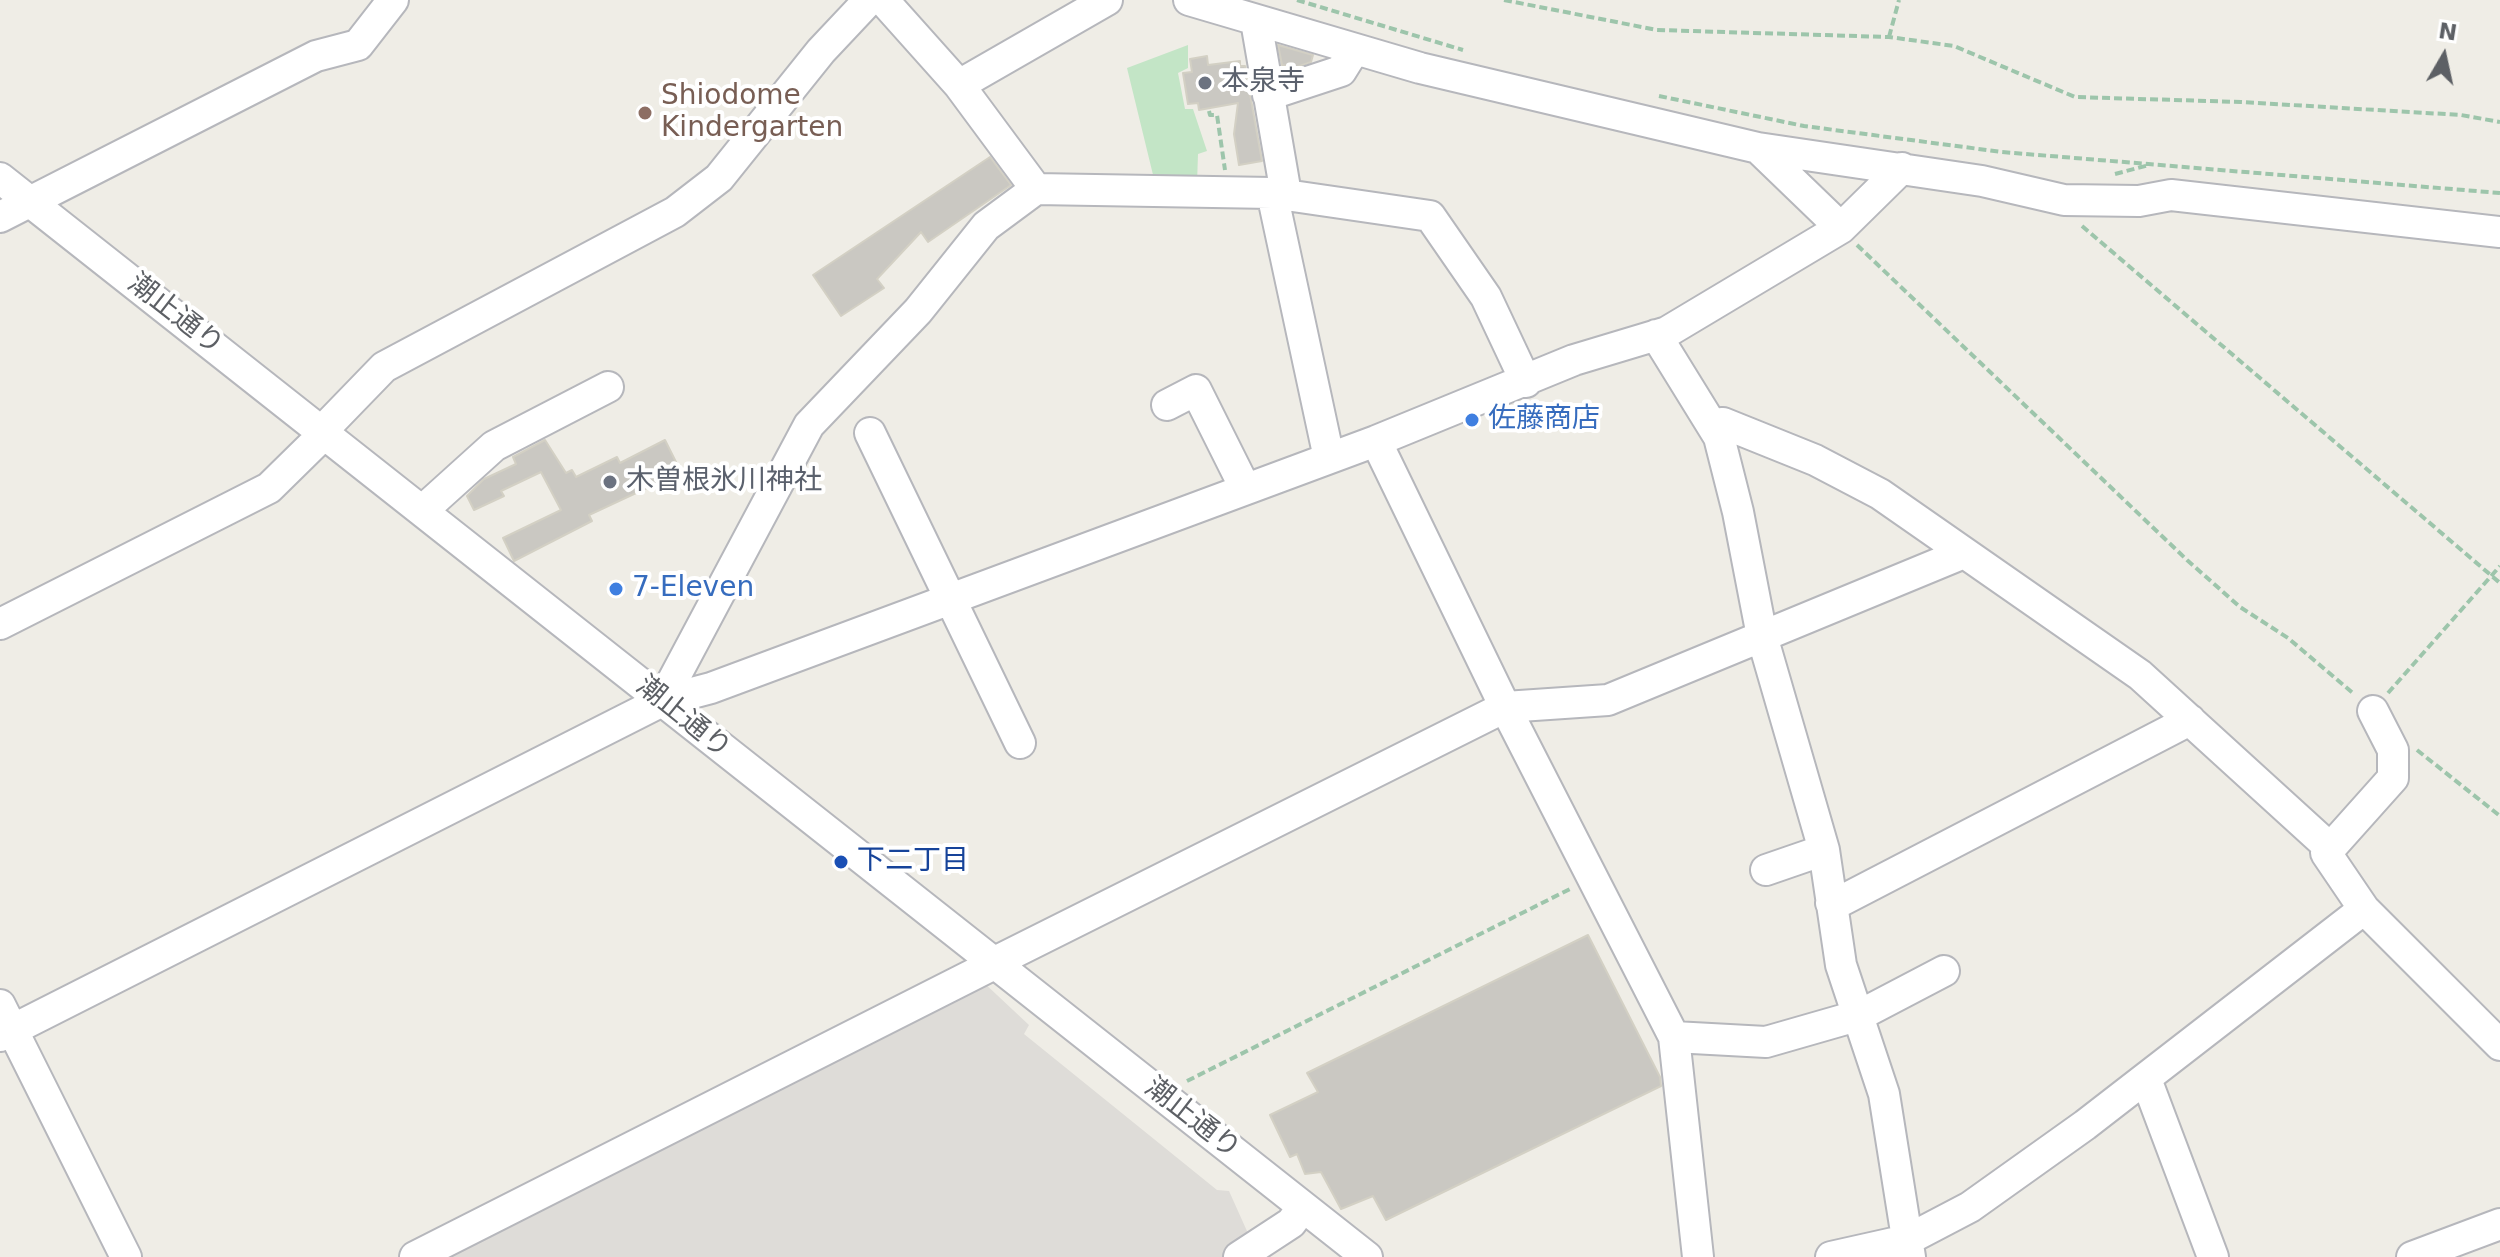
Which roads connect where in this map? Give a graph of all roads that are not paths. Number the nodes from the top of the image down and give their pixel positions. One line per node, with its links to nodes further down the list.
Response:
1 (393, 0): 15 (street)
2 (869, 0): 24 (street)
3 (883, 0): 8 (street)
4 (1107, 0): 8 (street)
5 (1189, 0): 6 (street)
6 (1256, 21): 7 (street); 9 (street)
7 (1354, 50): 9 (street); 10 (street)
8 (959, 85): 13 (street)
9 (1268, 95): 14 (street)
10 (1758, 148): 11 (street); 17 (street)
11 (1902, 168): 17 (street); 18 (street)
12 (0, 178): 15 (street, 潮止通り)
13 (1036, 189): 14 (street); 34 (street)
14 (1279, 194): 20 (street); 27 (street)
15 (30, 201): 16 (street); 24 (street, 潮止通り)
16 (0, 217)
17 (1841, 228): 19 (street)
18 (2500, 232)
19 (1656, 335): 20 (street); 23 (street)
20 (1526, 382): 26 (street)
21 (608, 387): 29 (street)
22 (1167, 405): 28 (street)
23 (1714, 424): 30 (street); 33 (street)
24 (323, 432): 29 (street, 潮止通り); 32 (street)
25 (870, 433): 31 (street)
26 (1376, 441): 27 (street); 35 (street)
27 (1329, 458): 28 (street)
28 (1245, 488): 31 (street)
29 (422, 511): 34 (street, 潮止通り)
30 (1964, 553): 33 (street); 37 (street)
31 (952, 596): 34 (street); 38 (street)
32 (0, 624)
33 (1762, 636): 35 (street); 40 (street)
34 (662, 701): 44 (street, 潮止通り); 47 (street)
35 (1505, 707): 44 (street); 48 (street)
36 (2373, 711): 39 (street)
37 (2190, 720): 39 (street); 42 (street)
38 (1020, 743)
39 (2330, 848): 43 (street)
40 (1824, 850): 41 (street); 42 (street)
41 (1766, 870)
42 (1831, 903): 46 (street)
43 (2364, 909): 49 (street); 50 (street)
44 (996, 963): 51 (street, 潮止通り); 55 (street)
45 (1944, 971): 46 (street)
46 (1860, 1015): 48 (street); 53 (street)
47 (4, 1024): 54 (street)
48 (1674, 1037): 58 (street)
49 (2500, 1045)
50 (2146, 1079): 53 (street); 60 (street)
51 (1303, 1207): 56 (street); 57 (street, 潮止通り)
52 (2500, 1224): 61 (street)
53 (1909, 1249): 59 (street)
54 (126, 1257)
55 (415, 1257)
56 (1239, 1257)
57 (1367, 1257)
58 (1698, 1257)
59 (1831, 1257)
60 (2213, 1257)
61 (2412, 1257)

